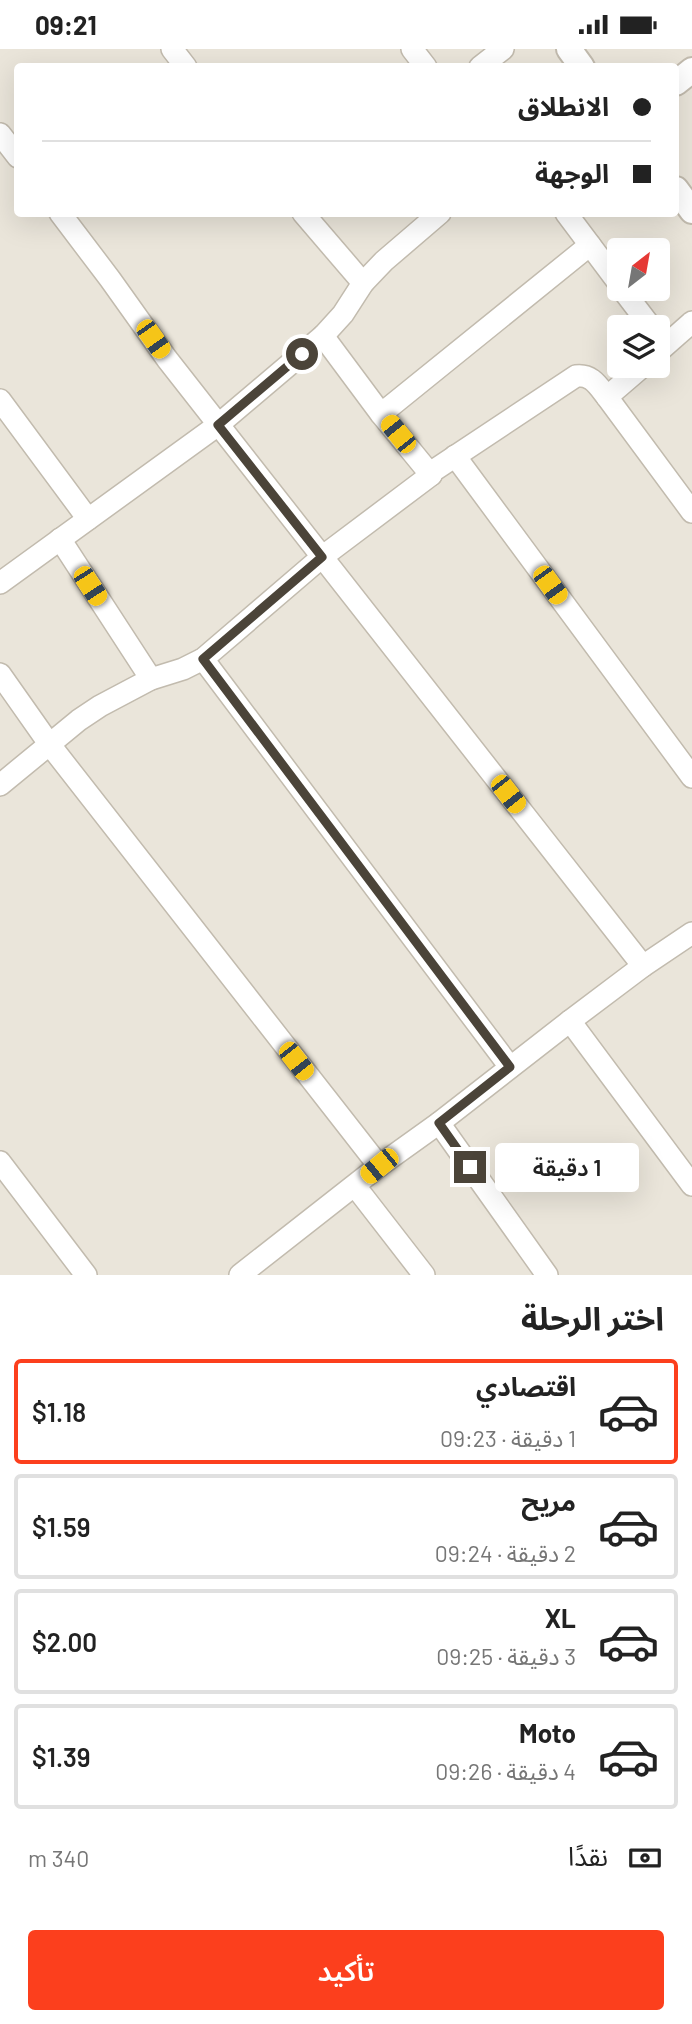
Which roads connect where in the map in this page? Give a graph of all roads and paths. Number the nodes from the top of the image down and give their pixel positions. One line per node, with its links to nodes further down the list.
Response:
1 (172, 49): 4 (street)
2 (412, 49): 5 (street)
3 (503, 49): 6 (street)
4 (183, 63)
5 (423, 63)
6 (485, 63)
7 (0, 134): 8 (street)
8 (14, 152)
9 (679, 193): 10 (street)
10 (692, 211)
11 (63, 217): 25 (street)
12 (306, 217): 17 (street)
13 (435, 217): 17 (street)
14 (569, 217): 15 (street)
15 (590, 246): 16 (street); 24 (street)
16 (607, 268)
17 (363, 283): 19 (street)
18 (692, 322): 20 (street)
19 (323, 337): 24 (street); 25 (street)
20 (670, 338)
21 (629, 378): 22 (street)
22 (607, 397): 26 (street); 28 (street)
23 (0, 400): 29 (street)
24 (381, 414): 27 (street)
25 (218, 425): 29 (street); 31 (street)
26 (455, 456): 27 (street); 37 (street)
27 (430, 475): 31 (street)
28 (692, 512)
29 (88, 519): 30 (street)
30 (60, 540): 32 (street); 35 (street)
31 (322, 557): 33 (street); 40 (street)
32 (0, 583)
33 (203, 659): 35 (street); 42 (street)
34 (0, 674): 36 (street)
35 (151, 679): 36 (street)
36 (50, 745): 38 (street); 45 (street)
37 (692, 777)
38 (0, 785)
39 (692, 933): 40 (street)
40 (643, 966): 41 (street)
41 (570, 1021): 42 (street); 46 (street)
42 (510, 1067): 43 (street)
43 (439, 1123): 45 (street); 51 (street)
44 (0, 1162): 48 (street)
45 (379, 1166): 47 (street)
46 (692, 1185)
47 (355, 1186): 49 (street); 50 (street)
48 (86, 1275)
49 (240, 1275)
50 (424, 1275)
51 (547, 1275)

